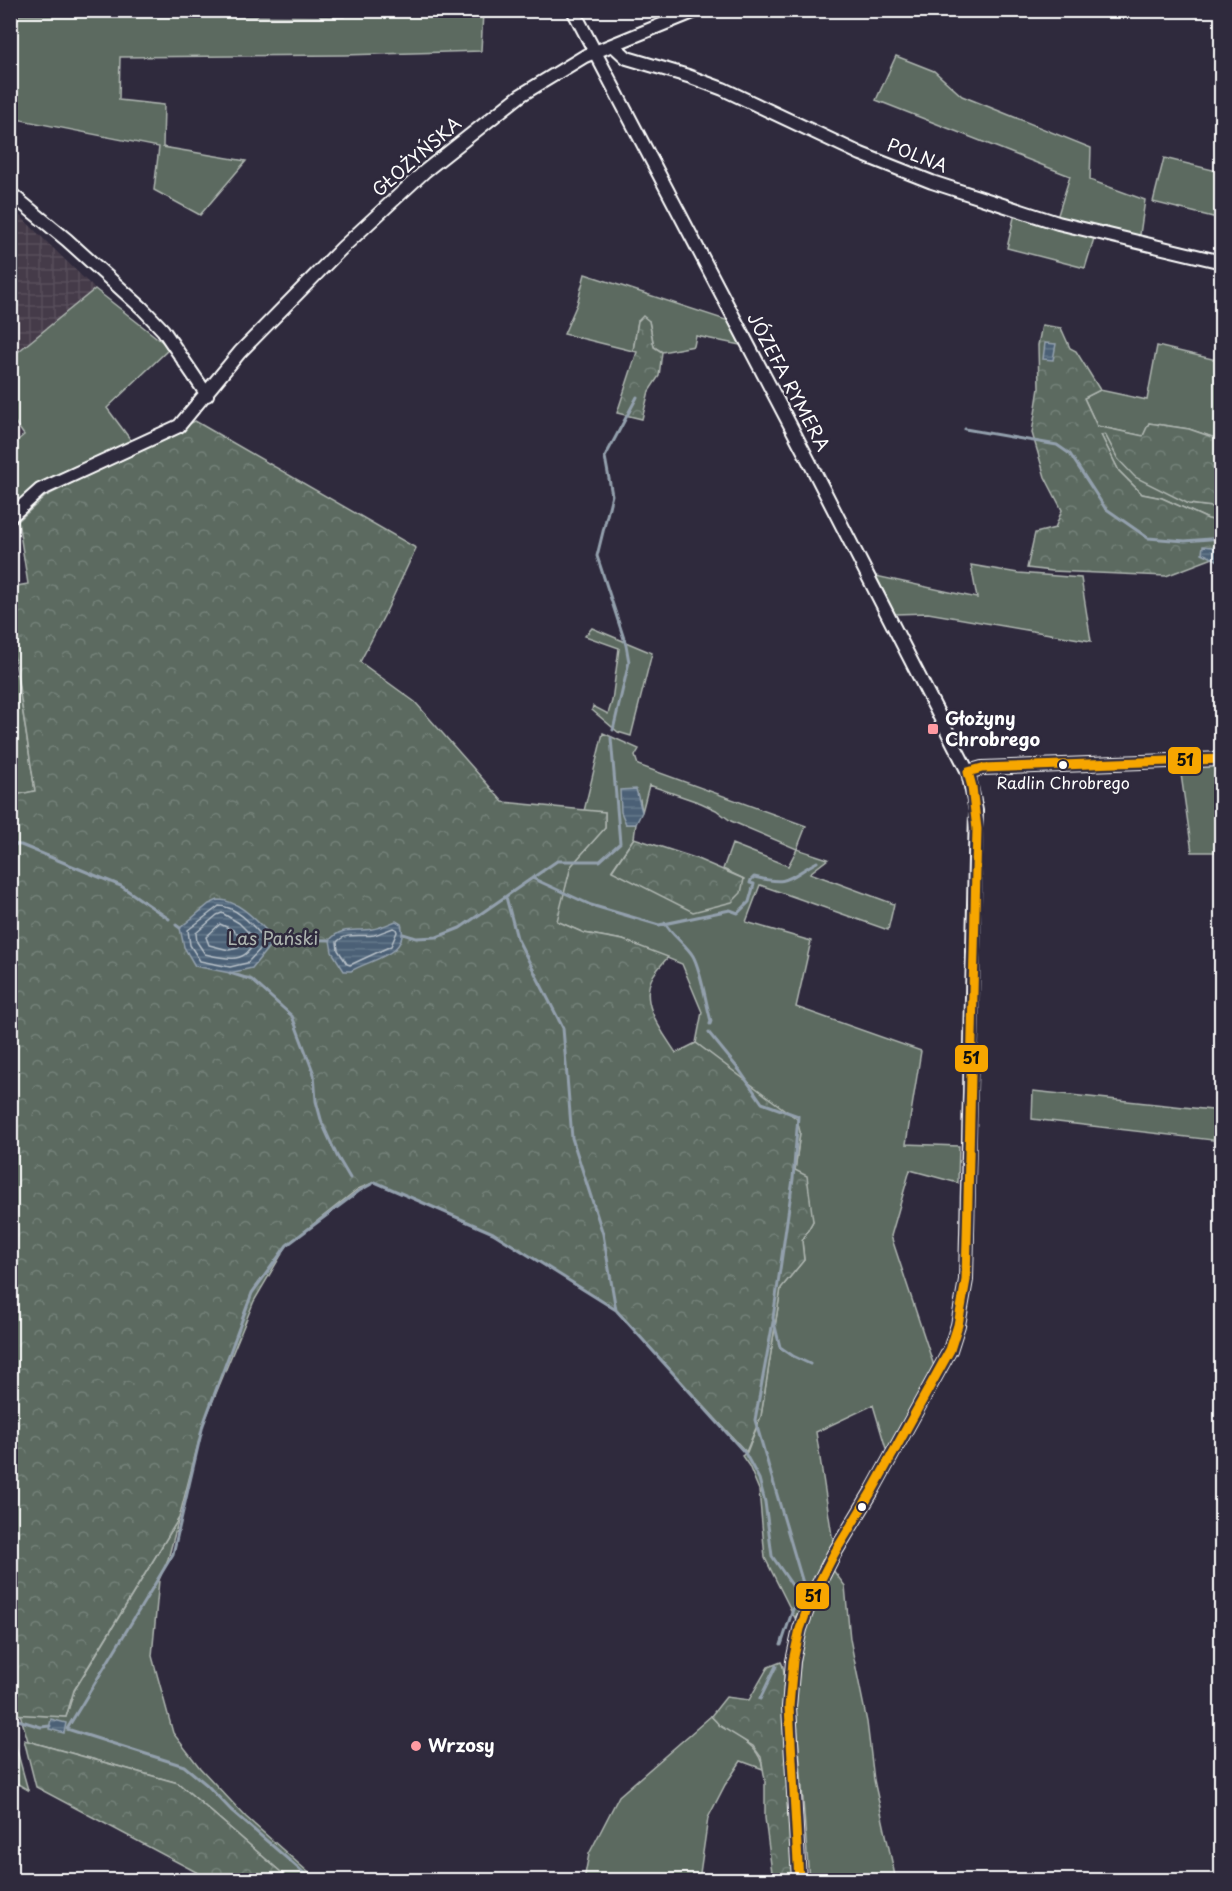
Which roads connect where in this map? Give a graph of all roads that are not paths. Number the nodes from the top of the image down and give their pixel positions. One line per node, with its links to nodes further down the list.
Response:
1 (573, 10): 4 (street, JÓZEFA RYMERA)
2 (698, 10): 3 (street, GŁOŻYŃSKA)
3 (614, 46): 4 (street, GŁOŻYŃSKA); 6 (street, POLNA)
4 (594, 52): 7 (street, GŁOŻYŃSKA); 10 (street, JÓZEFA RYMERA)
5 (10, 193): 7 (street)
6 (1221, 262)
7 (203, 399): 8 (street, GŁOŻYŃSKA)
8 (10, 518)
9 (1221, 759): 10 (street)
10 (968, 772): 11 (street, JÓZEFA RYMERA)
11 (799, 1881)

